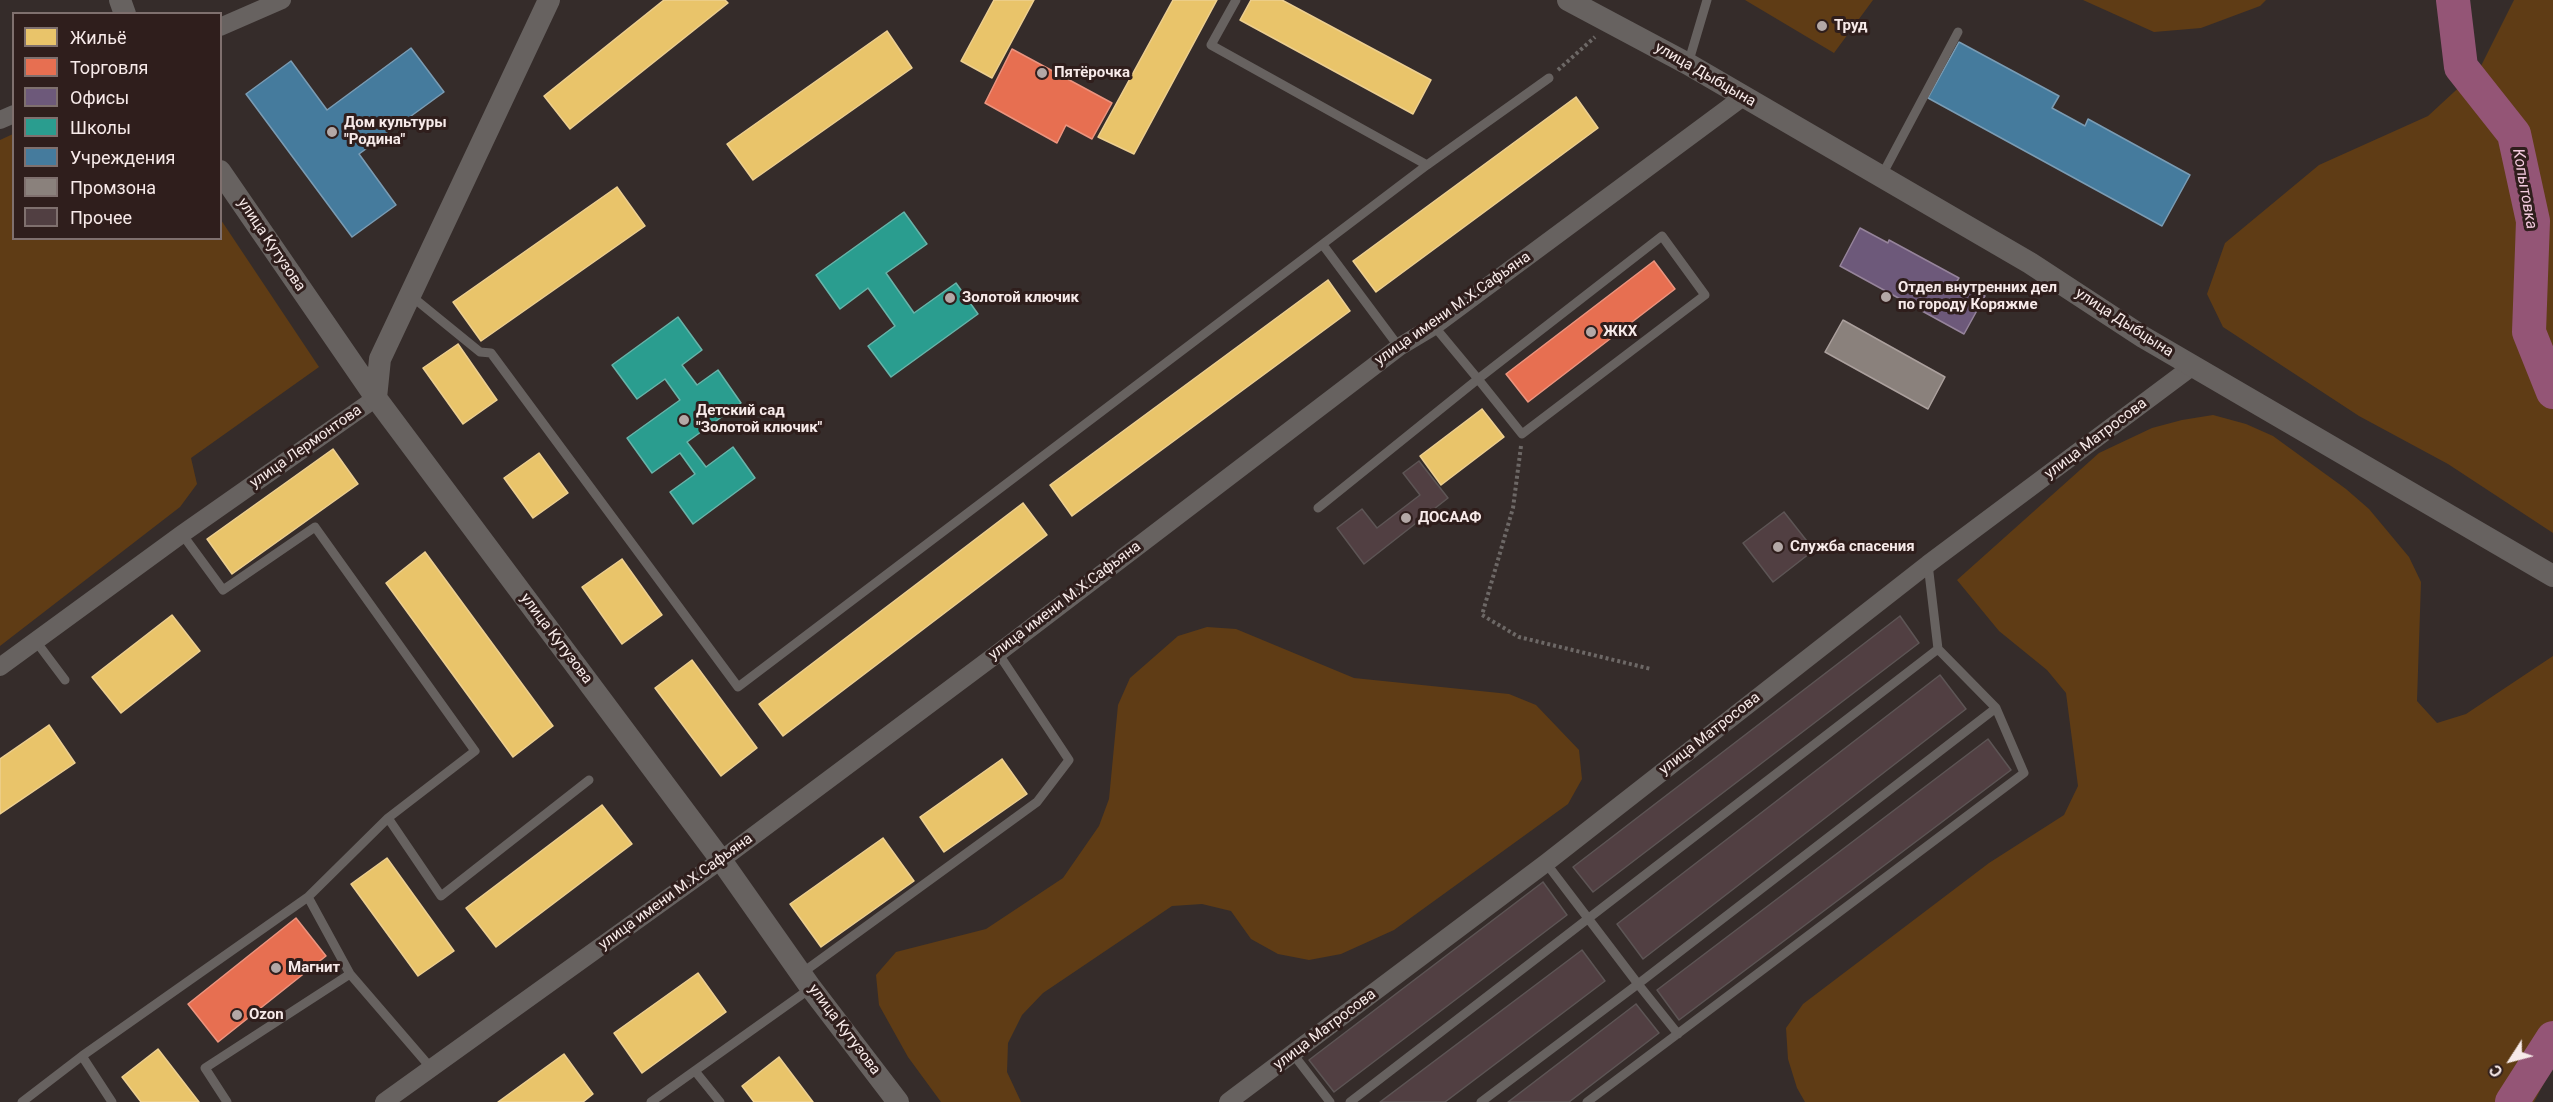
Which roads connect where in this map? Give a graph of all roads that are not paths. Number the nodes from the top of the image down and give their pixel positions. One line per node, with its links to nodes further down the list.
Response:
1 (282, 0): 6 (street)
2 (549, 0): 15 (street, улица Лермонтова)
3 (1236, 0): 11 (lane)
4 (1568, 0): 8 (street, улица Дыбцына)
5 (1707, 0): 8 (lane)
6 (222, 26)
7 (1958, 32): 13 (lane)
8 (1688, 64): 10 (street, улица Дыбцына)
9 (1549, 78): 11 (lane)
10 (1743, 97): 13 (street, улица Дыбцына); 16 (street, улица имени М.Х.Сафьяна)
11 (1427, 165): 14 (lane)
12 (222, 174): 20 (street, улица Кутузова)
13 (1881, 177): 18 (street, улица Дыбцына)
14 (1323, 245): 15 (lane); 17 (lane)
15 (410, 295): 20 (street, улица Лермонтова)
16 (1434, 326): 17 (street, улица имени М.Х.Сафьяна); 19 (lane)
17 (1399, 347): 27 (street, улица имени М.Х.Сафьяна)
18 (2193, 366): 23 (street, улица Матросова); 24 (street, улица Дыбцына)
19 (1478, 379): 19 (lane); 21 (lane)
20 (376, 398): 22 (street, улица Лермонтова); 33 (street, улица Кутузова)
21 (1318, 508)
22 (182, 534): 25 (street, улица Лермонтова); 32 (lane)
23 (1928, 564): 26 (lane); 34 (street, улица Матросова)
24 (2553, 576)
25 (36, 640): 28 (street, улица Лермонтова); 29 (lane)
26 (1938, 649): 30 (lane); 36 (lane)
27 (998, 653): 33 (street, улица имени М.Х.Сафьяна); 38 (lane)
28 (0, 667)
29 (65, 680)
30 (1996, 708): 39 (lane); 40 (lane)
31 (589, 780): 32 (lane)
32 (388, 818): 35 (lane)
33 (721, 861): 38 (street, улица Кутузова); 43 (street, улица имени М.Х.Сафьяна)
34 (1546, 863): 36 (lane); 41 (street, улица Матросова)
35 (308, 897): 37 (lane); 42 (lane)
36 (1588, 919): 39 (lane); 54 (lane)
37 (350, 974): 43 (lane); 47 (lane)
38 (806, 980): 44 (lane); 51 (street, улица Кутузова)
39 (1638, 984): 40 (lane); 55 (lane)
40 (1678, 1034): 56 (lane)
41 (1293, 1054): 52 (street, улица Матросова); 53 (lane)
42 (82, 1056): 45 (lane); 46 (lane)
43 (431, 1068): 48 (street, улица имени М.Х.Сафьяна)
44 (695, 1071): 49 (lane); 50 (lane)
45 (22, 1102)
46 (112, 1102)
47 (227, 1102)
48 (384, 1102)
49 (651, 1102)
50 (720, 1102)
51 (898, 1102)
52 (1228, 1102)
53 (1330, 1102)
54 (1350, 1102)
55 (1481, 1102)
56 (1587, 1102)

